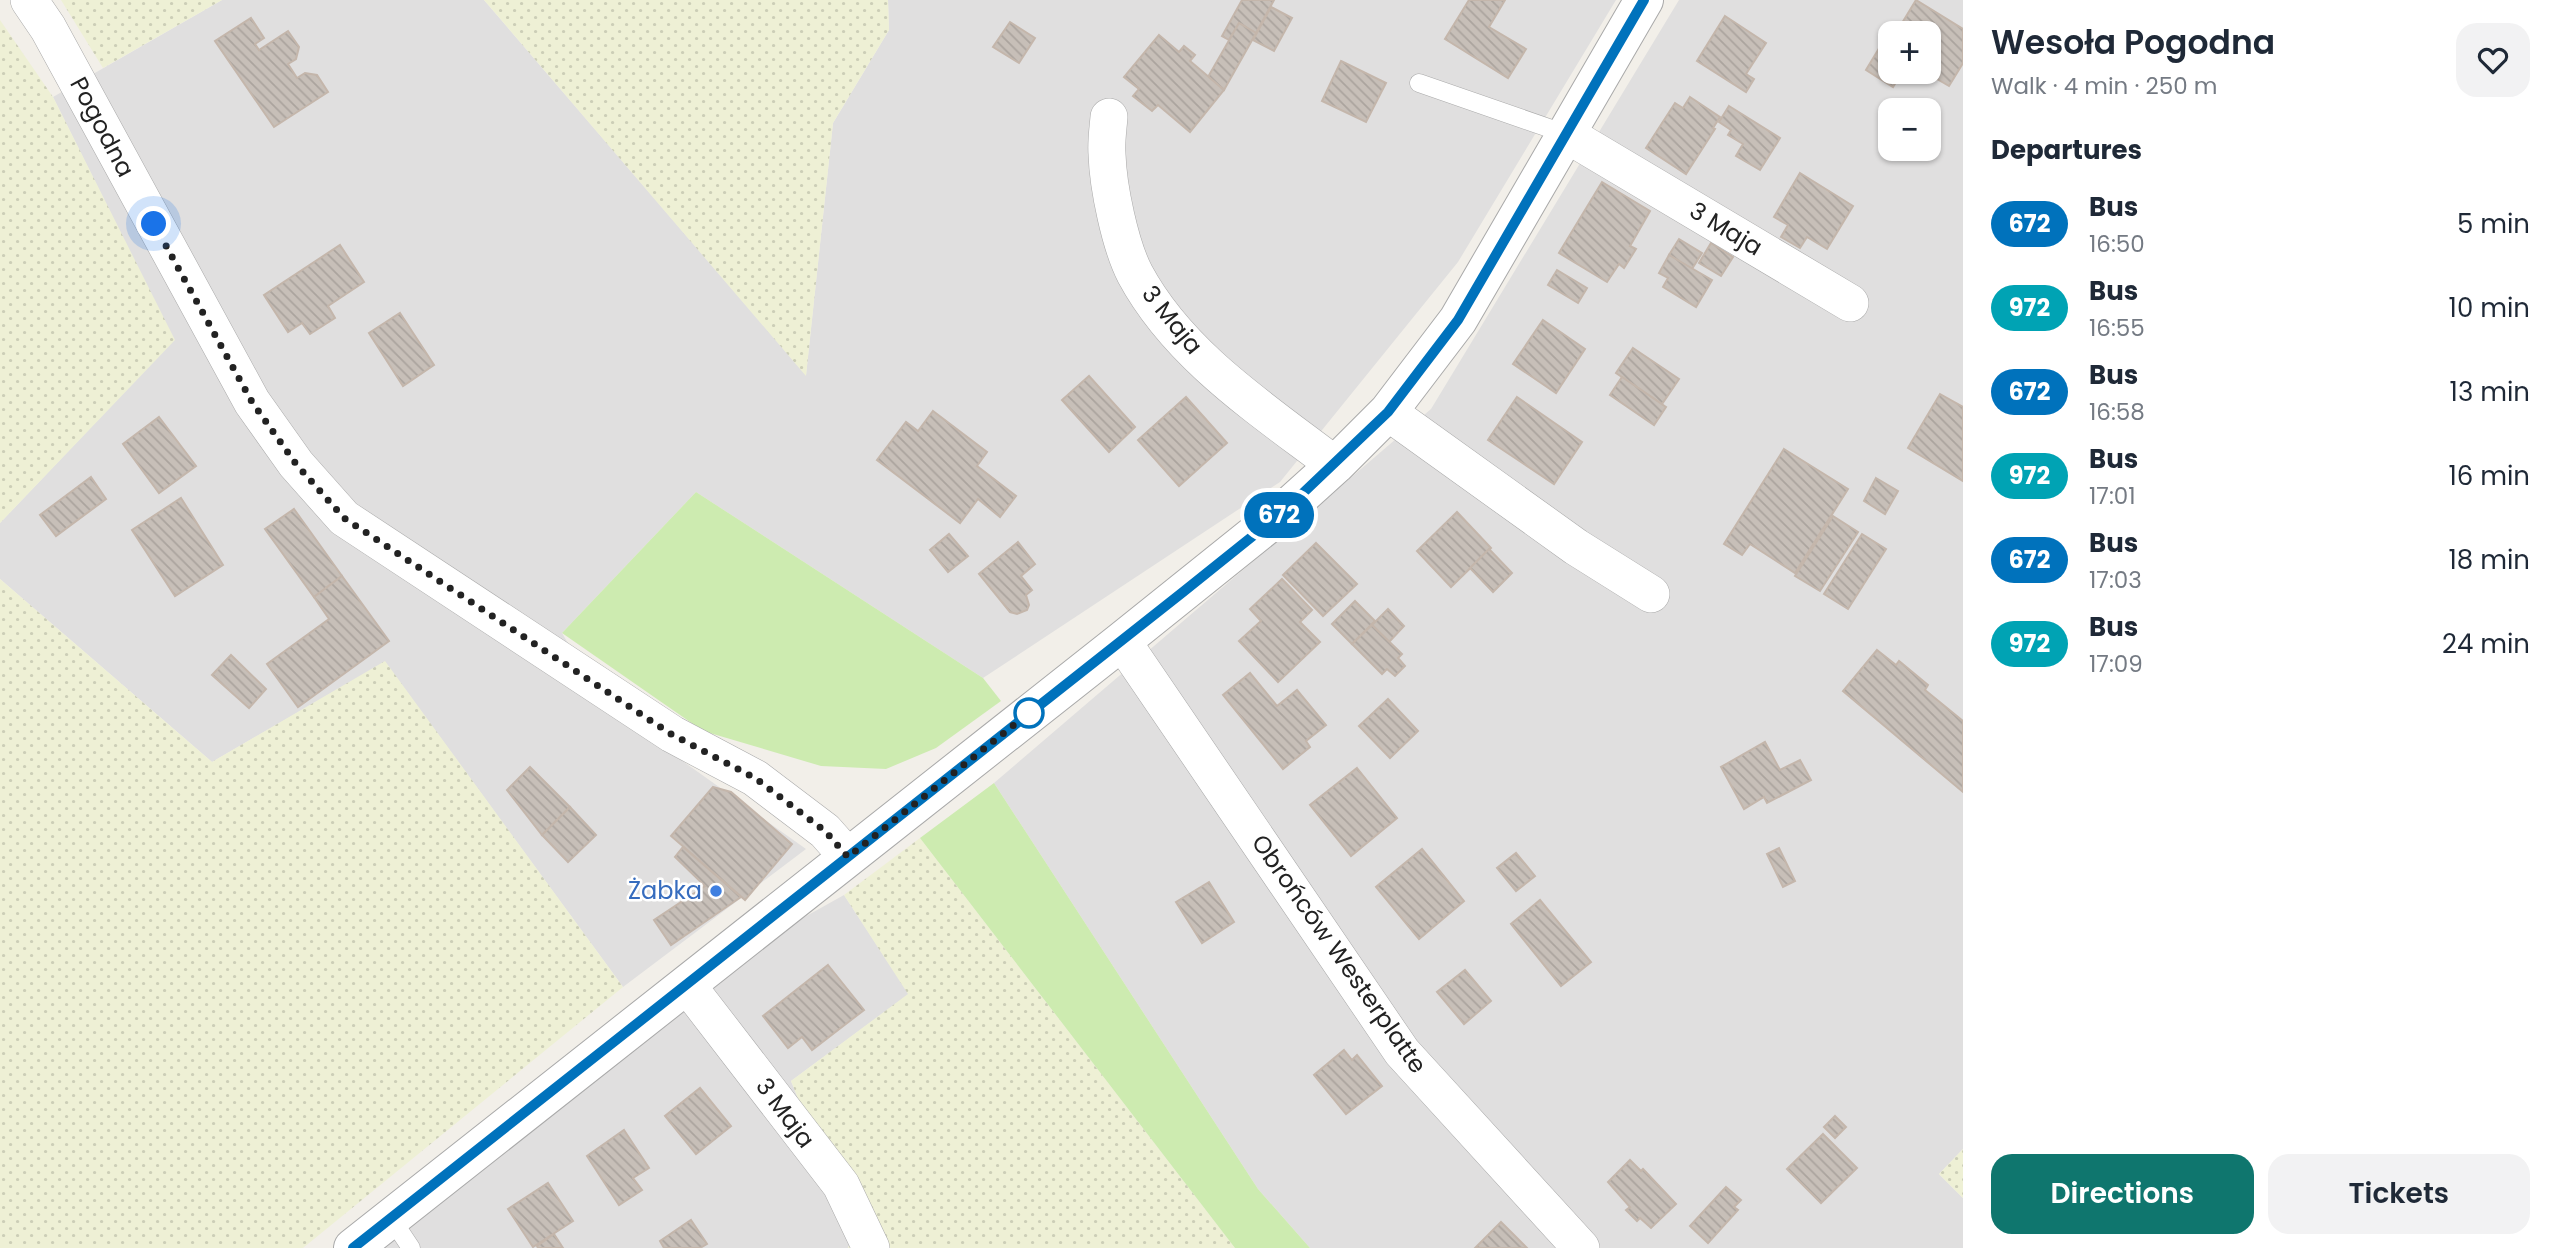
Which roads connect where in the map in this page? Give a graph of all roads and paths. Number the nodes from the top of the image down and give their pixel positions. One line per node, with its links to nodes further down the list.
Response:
1 (29, 0): 11 (street, Pogodna)
2 (1644, 0): 5 (street)
3 (1419, 83): 5 (lane, 3 Maja)
4 (1109, 117): 8 (street, 3 Maja)
5 (1566, 134): 6 (street, 3 Maja); 7 (street)
6 (1850, 303)
7 (1388, 412): 8 (street); 9 (street)
8 (1335, 465): 10 (street)
9 (1651, 594)
10 (1122, 641): 11 (street); 15 (street, Obrońców Westerplatte)
11 (848, 857): 12 (street)
12 (687, 985): 13 (street); 14 (street, 3 Maja)
13 (384, 1238)
14 (871, 1248)
15 (1581, 1248)

